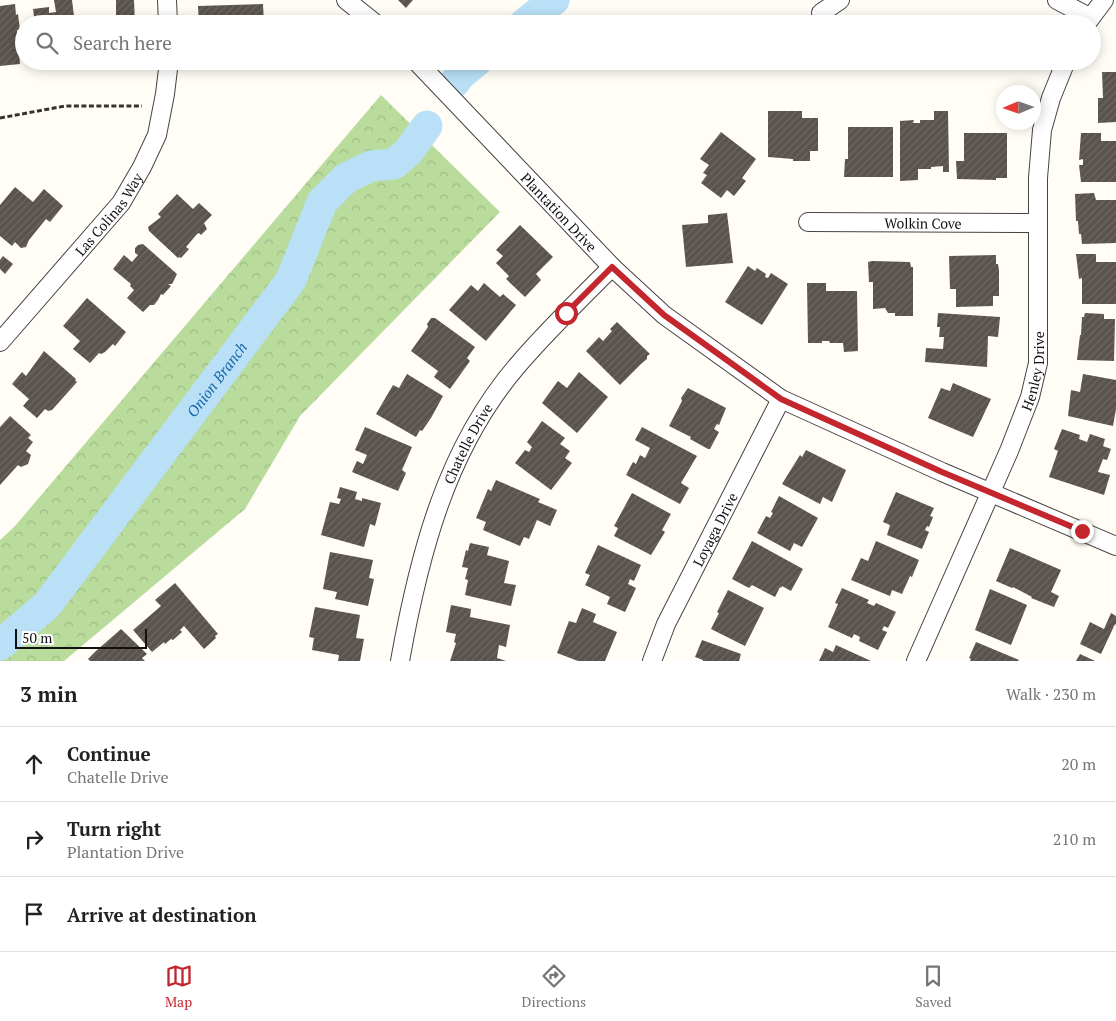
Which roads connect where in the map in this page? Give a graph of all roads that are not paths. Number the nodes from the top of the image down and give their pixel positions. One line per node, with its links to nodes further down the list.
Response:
1 (167, 0): 7 (street)
2 (346, 0): 8 (street)
3 (840, 0): 6 (street)
4 (1057, 0): 9 (street)
5 (1104, 0): 10 (street)
6 (821, 13)
7 (168, 15)
8 (365, 15)
9 (1078, 15)
10 (1092, 15)
11 (168, 70): 17 (street, Las Colinas Way)
12 (425, 70): 16 (street, Plantation Drive)
13 (1062, 70): 15 (street, Henley Drive)
14 (808, 222): 15 (street, Wolkin Cove)
15 (1038, 223): 19 (street, Henley Drive)
16 (612, 267): 18 (street, Plantation Drive); 21 (street, Chatelle Drive)
17 (0, 342)
18 (781, 399): 19 (street, Plantation Drive); 22 (street, Loyaga Drive)
19 (991, 492): 20 (street, Plantation Drive); 23 (street, Henley Drive)
20 (1116, 546)
21 (400, 661)
22 (652, 661)
23 (916, 661)

